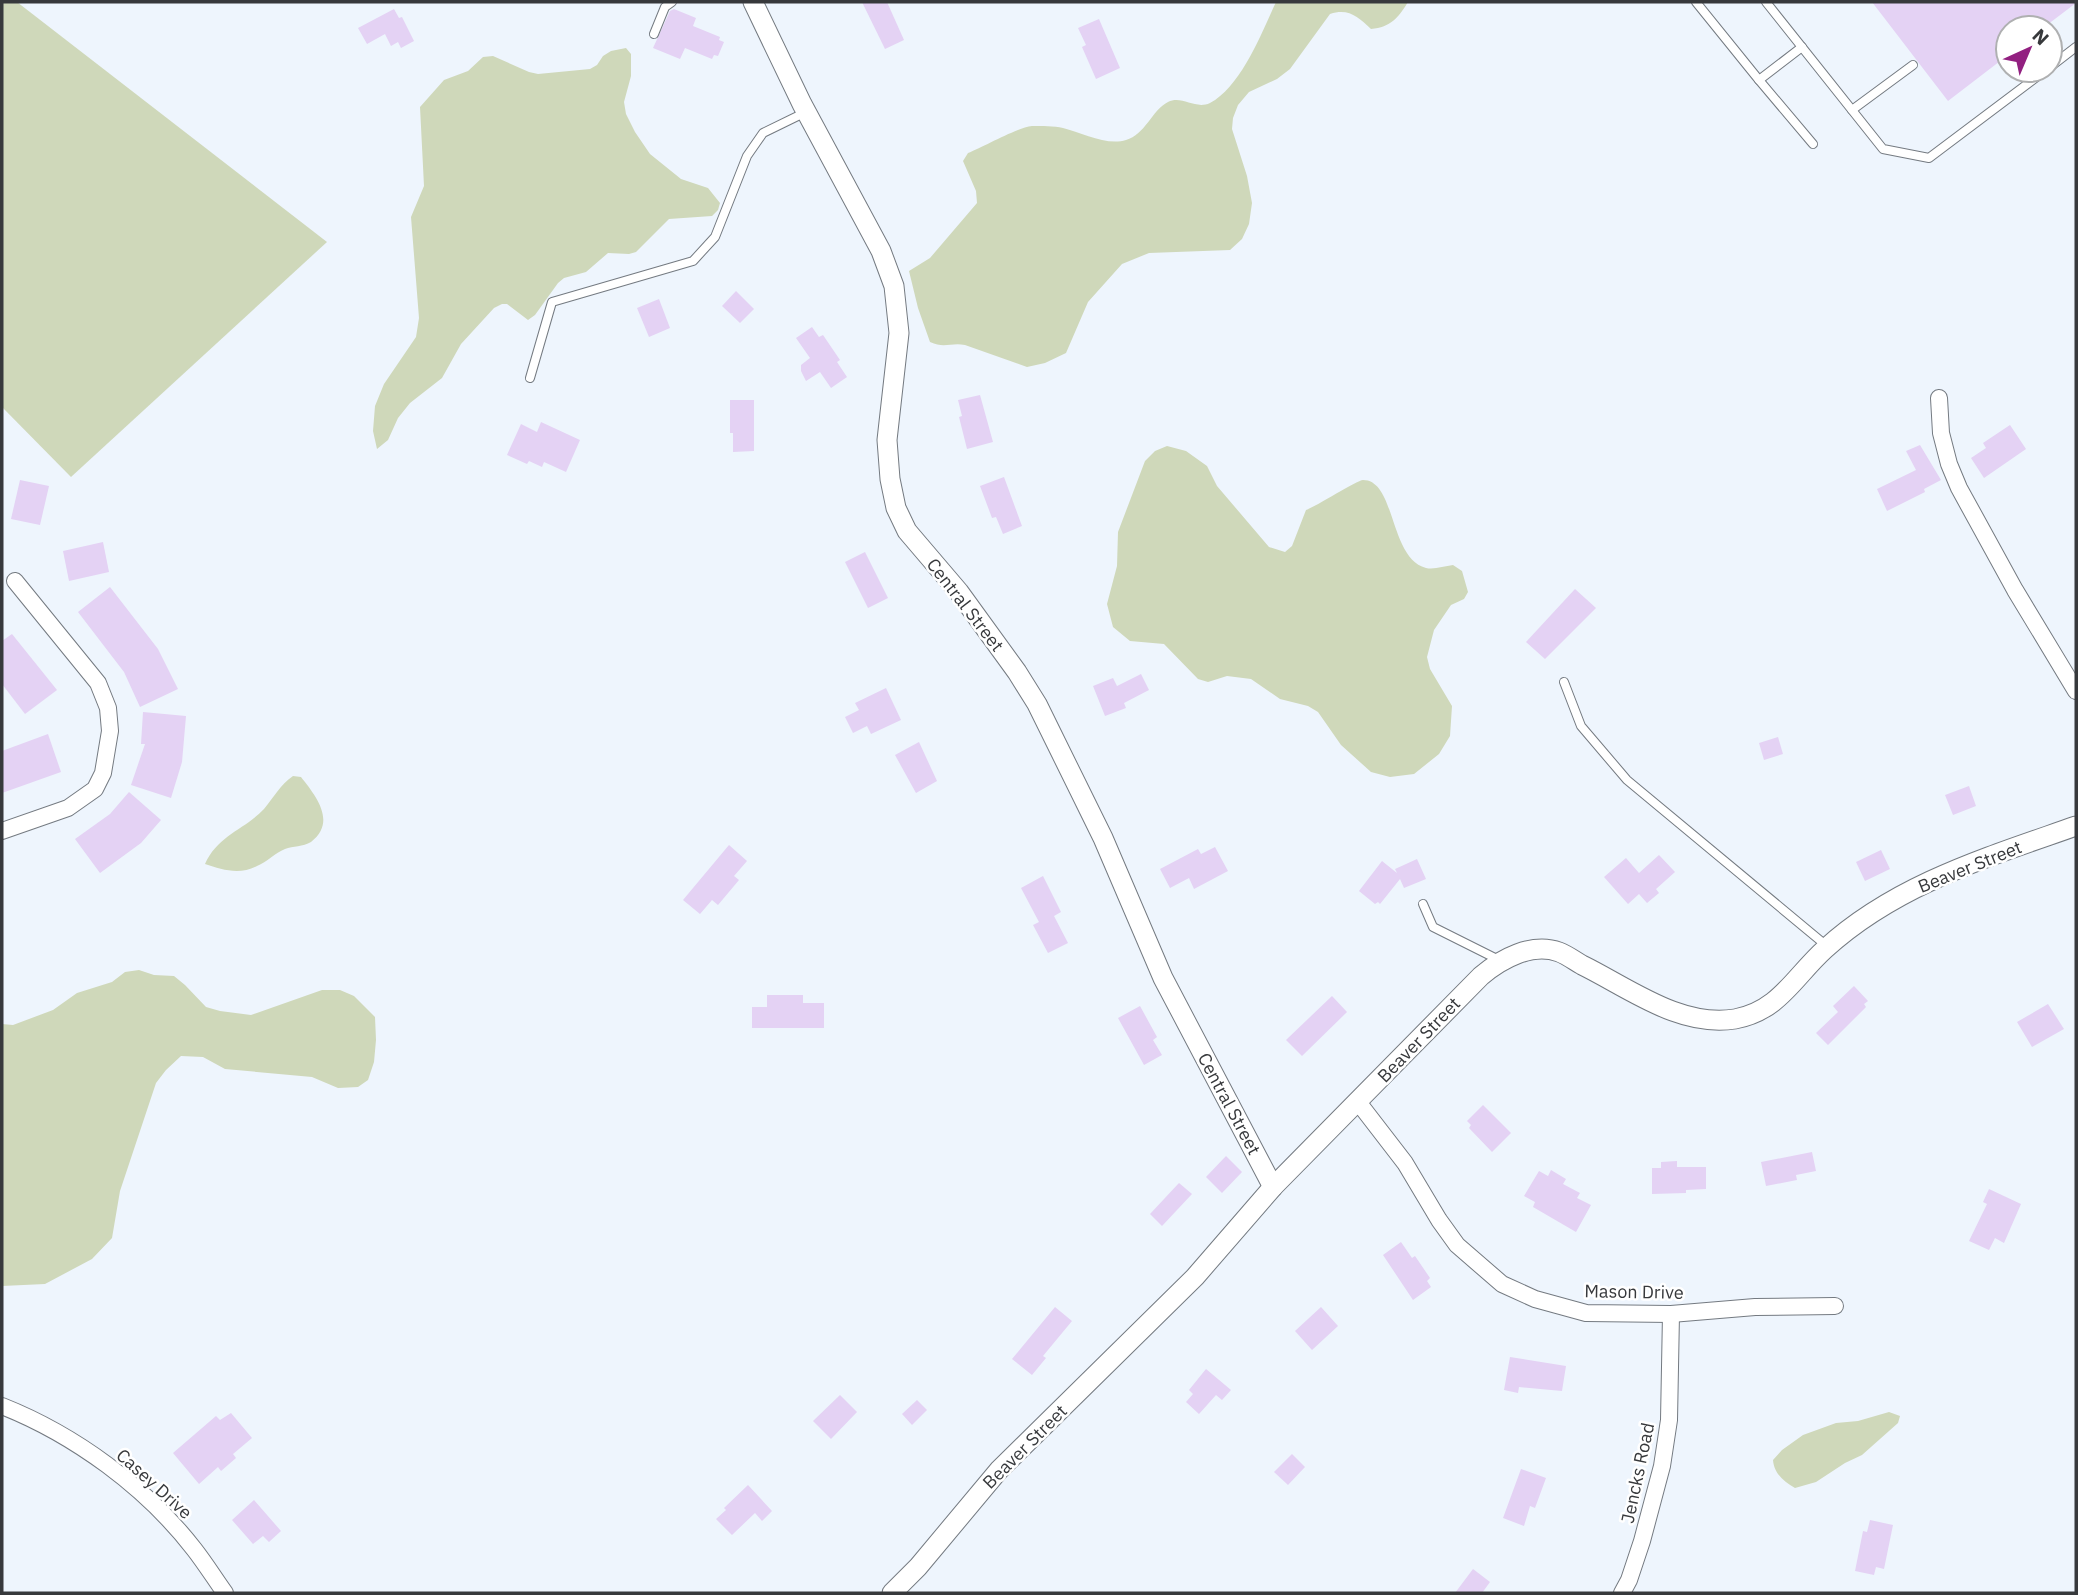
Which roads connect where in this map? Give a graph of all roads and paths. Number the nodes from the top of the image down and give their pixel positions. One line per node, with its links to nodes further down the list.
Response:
1 (672, 2): 5 (lane)
2 (753, 2): 11 (street, Central Street)
3 (1696, 2): 8 (lane)
4 (1766, 2): 6 (lane)
5 (654, 34)
6 (1802, 47): 8 (lane); 10 (lane)
7 (1913, 65): 10 (lane)
8 (1759, 79): 12 (lane)
9 (2028, 84): 10 (lane)
10 (1852, 110)
11 (806, 112): 13 (lane); 24 (street, Central Street)
12 (1812, 144)
13 (530, 378)
14 (1939, 398): 17 (street)
15 (15, 581): 19 (street)
16 (1564, 682): 21 (lane)
17 (2076, 691)
18 (2076, 826): 21 (street, Beaver Street)
19 (2, 831)
20 (1423, 904): 22 (lane)
21 (1828, 947): 22 (street, Beaver Street)
22 (1499, 960): 23 (street, Beaver Street)
23 (1358, 1102): 24 (street, Beaver Street); 26 (street, Mason Drive)
24 (1273, 1187): 29 (street, Beaver Street)
25 (1835, 1306): 26 (street, Mason Drive)
26 (1671, 1314): 30 (street, Jencks Road)
27 (2, 1406): 28 (street, Casey Drive)
28 (225, 1593)
29 (892, 1593)
30 (1622, 1593)

